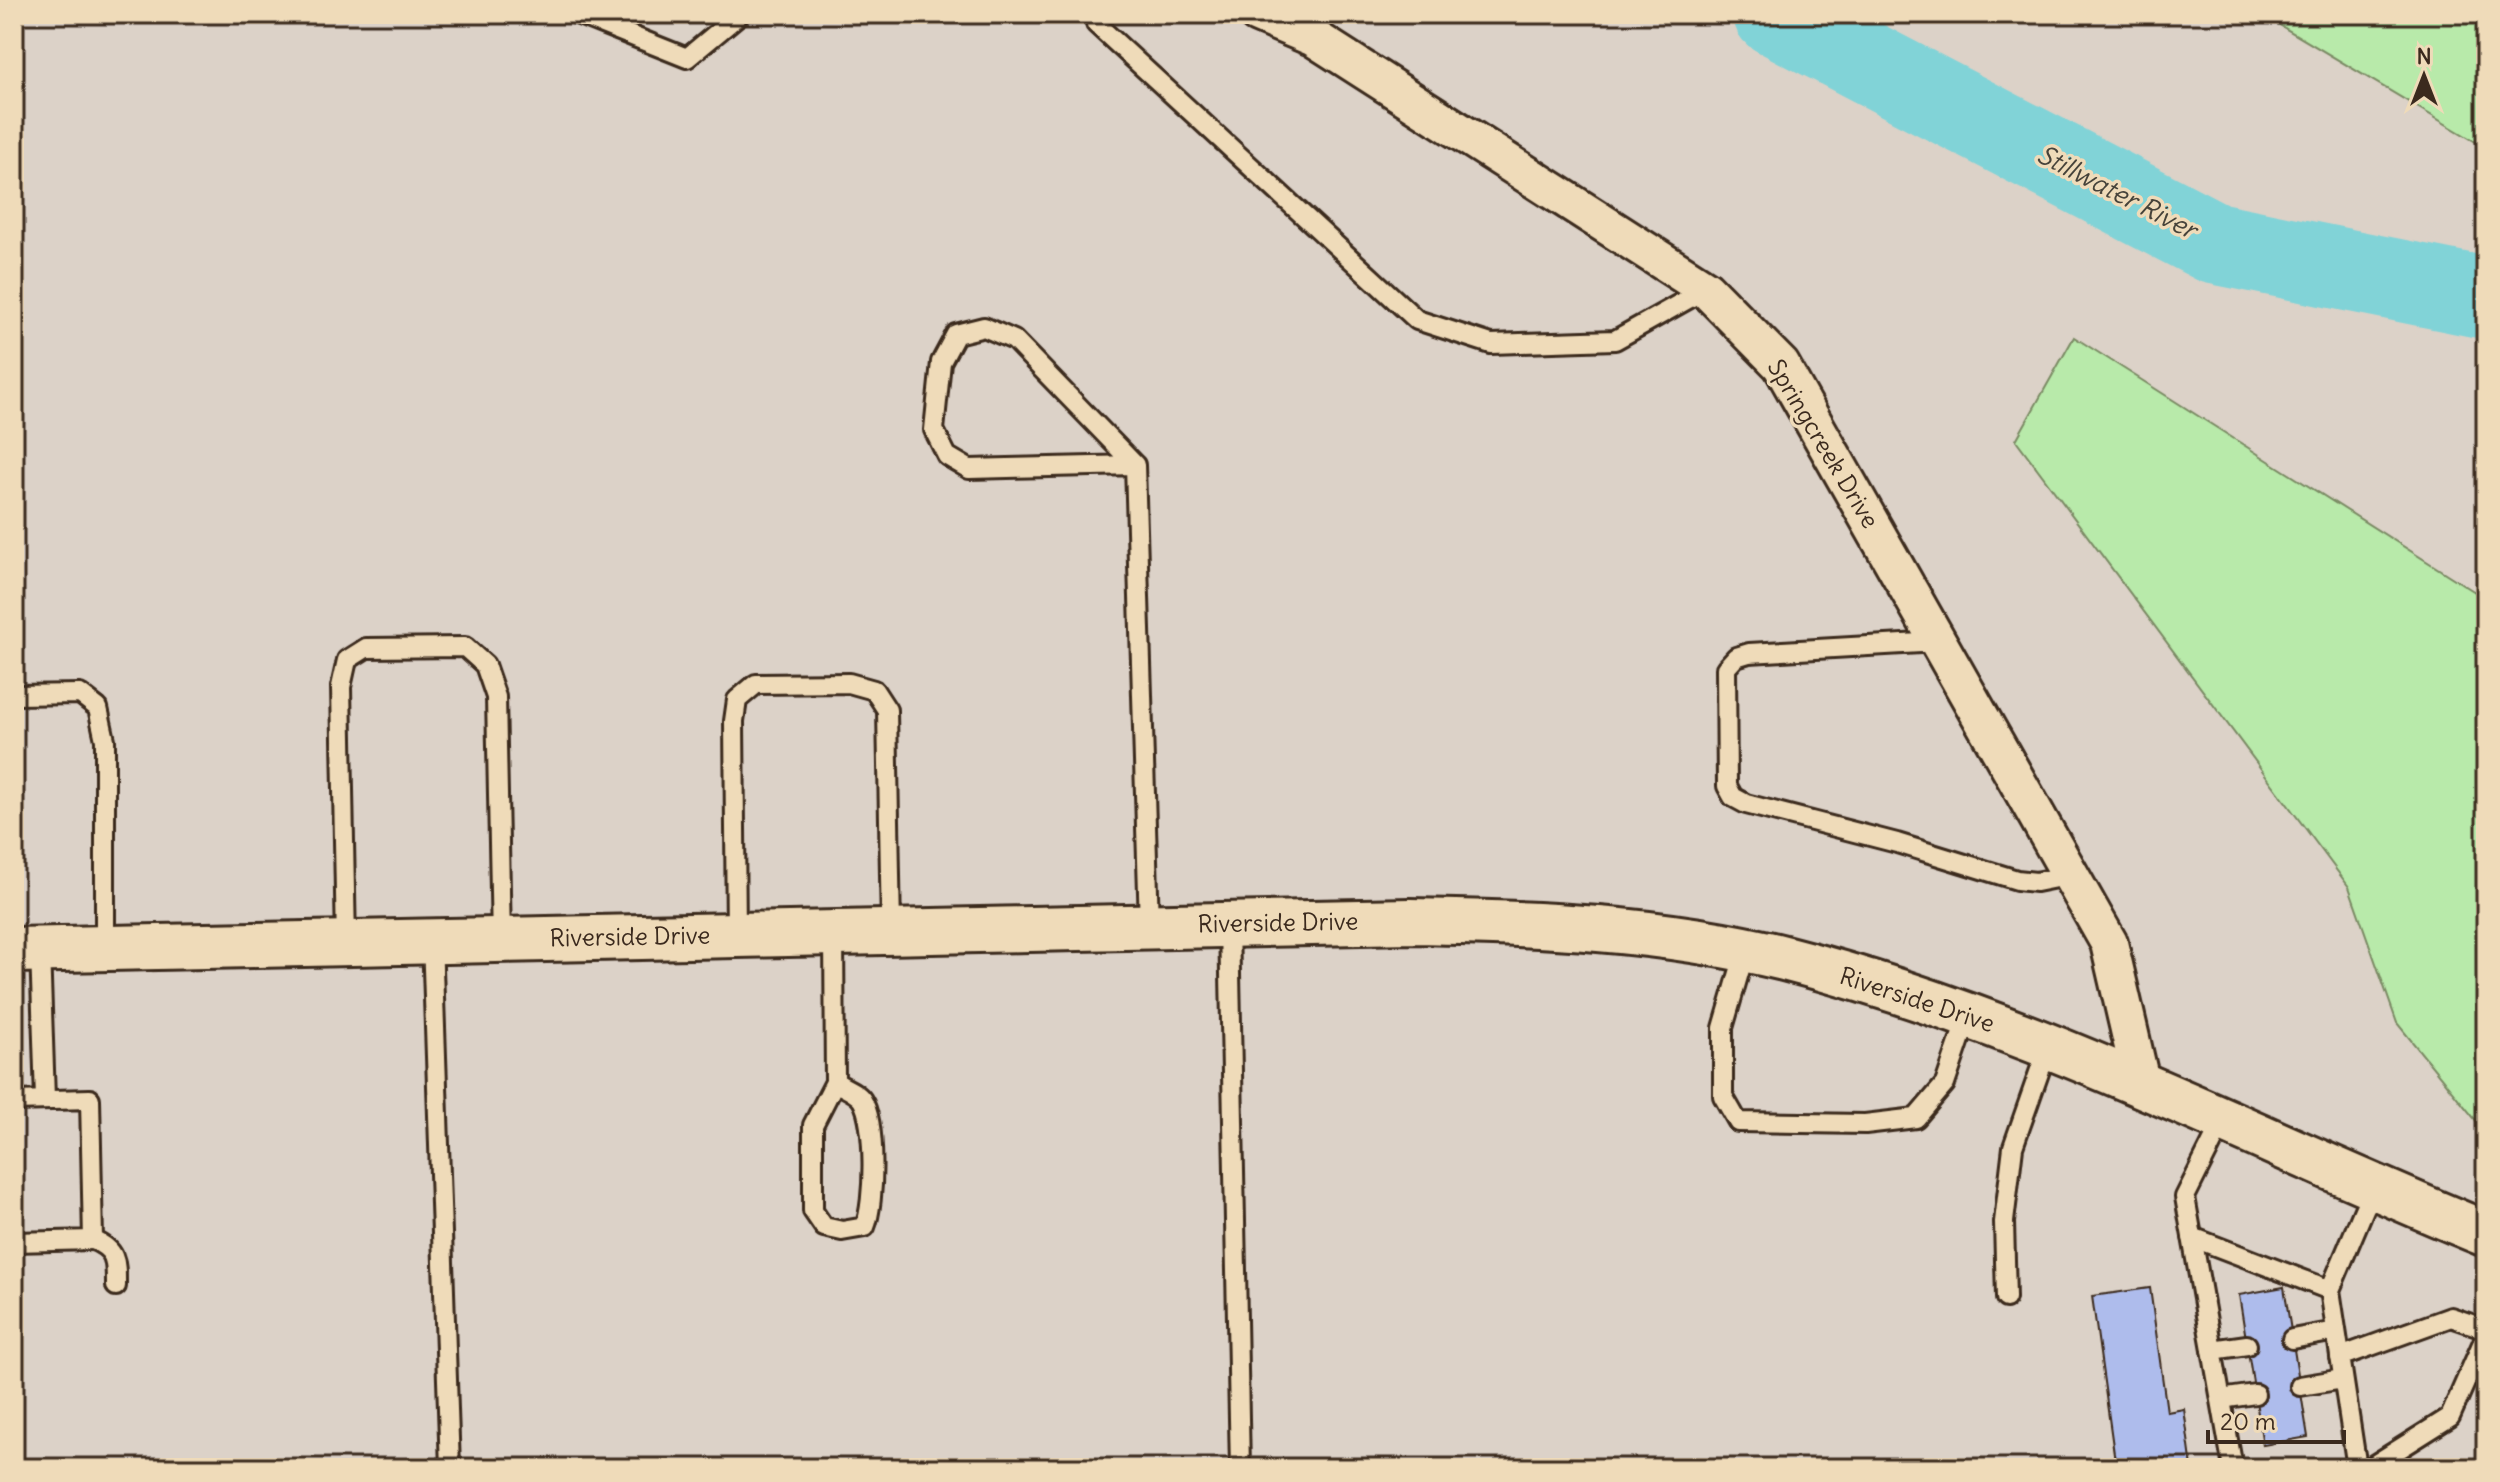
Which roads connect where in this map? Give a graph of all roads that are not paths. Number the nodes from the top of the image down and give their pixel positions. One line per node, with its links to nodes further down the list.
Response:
1 (577, 14): 2 (lane)
2 (740, 14)
3 (1094, 14): 5 (lane)
4 (1257, 14): 5 (street, Springcreek Drive)
5 (1706, 289): 7 (street, Springcreek Drive)
6 (1135, 465): 6 (lane); 11 (lane)
7 (1938, 642): 9 (street, Springcreek Drive); 9 (lane)
8 (14, 695): 18 (lane)
9 (2071, 875): 24 (street, Springcreek Drive)
10 (1229, 924): 11 (main road, Riverside Drive); 20 (main road, Riverside Drive); 48 (lane)
11 (1149, 925): 12 (main road, Riverside Drive)
12 (891, 930): 13 (main road, Riverside Drive); 14 (lane)
13 (834, 932): 14 (main road, Riverside Drive); 23 (lane)
14 (736, 934): 16 (main road, Riverside Drive)
15 (432, 939): 16 (main road, Riverside Drive); 17 (main road, Riverside Drive); 47 (lane)
16 (501, 940): 17 (lane)
17 (346, 943): 18 (main road, Riverside Drive)
18 (105, 949): 19 (main road, Riverside Drive)
19 (27, 950): 25 (lane)
20 (1745, 952): 21 (main road, Riverside Drive); 21 (lane)
21 (1968, 1016): 22 (main road, Riverside Drive)
22 (2049, 1044): 24 (main road, Riverside Drive); 35 (lane)
23 (835, 1082): 23 (lane)
24 (2142, 1086): 27 (main road, Riverside Drive)
25 (45, 1099): 26 (lane); 31 (lane)
26 (14, 1101)
27 (2223, 1121): 28 (main road, Riverside Drive); 30 (lane)
28 (2373, 1188): 29 (main road, Riverside Drive); 34 (lane)
29 (2486, 1234)
30 (2192, 1237): 34 (lane); 41 (lane)
31 (93, 1240): 32 (lane); 33 (lane)
32 (14, 1242)
33 (116, 1286)
34 (2330, 1290): 37 (lane)
35 (2006, 1298)
36 (2486, 1329): 42 (lane)
37 (2336, 1331): 39 (lane); 42 (lane)
38 (2486, 1335): 51 (lane)
39 (2292, 1339)
40 (2247, 1345): 41 (lane)
41 (2212, 1350): 46 (lane)
42 (2340, 1357): 43 (lane)
43 (2343, 1379): 44 (lane); 50 (lane)
44 (2300, 1386)
45 (2255, 1394): 46 (lane)
46 (2221, 1399): 49 (lane)
47 (450, 1468)
48 (1240, 1468)
49 (2233, 1468)
50 (2357, 1468)
51 (2369, 1468)

